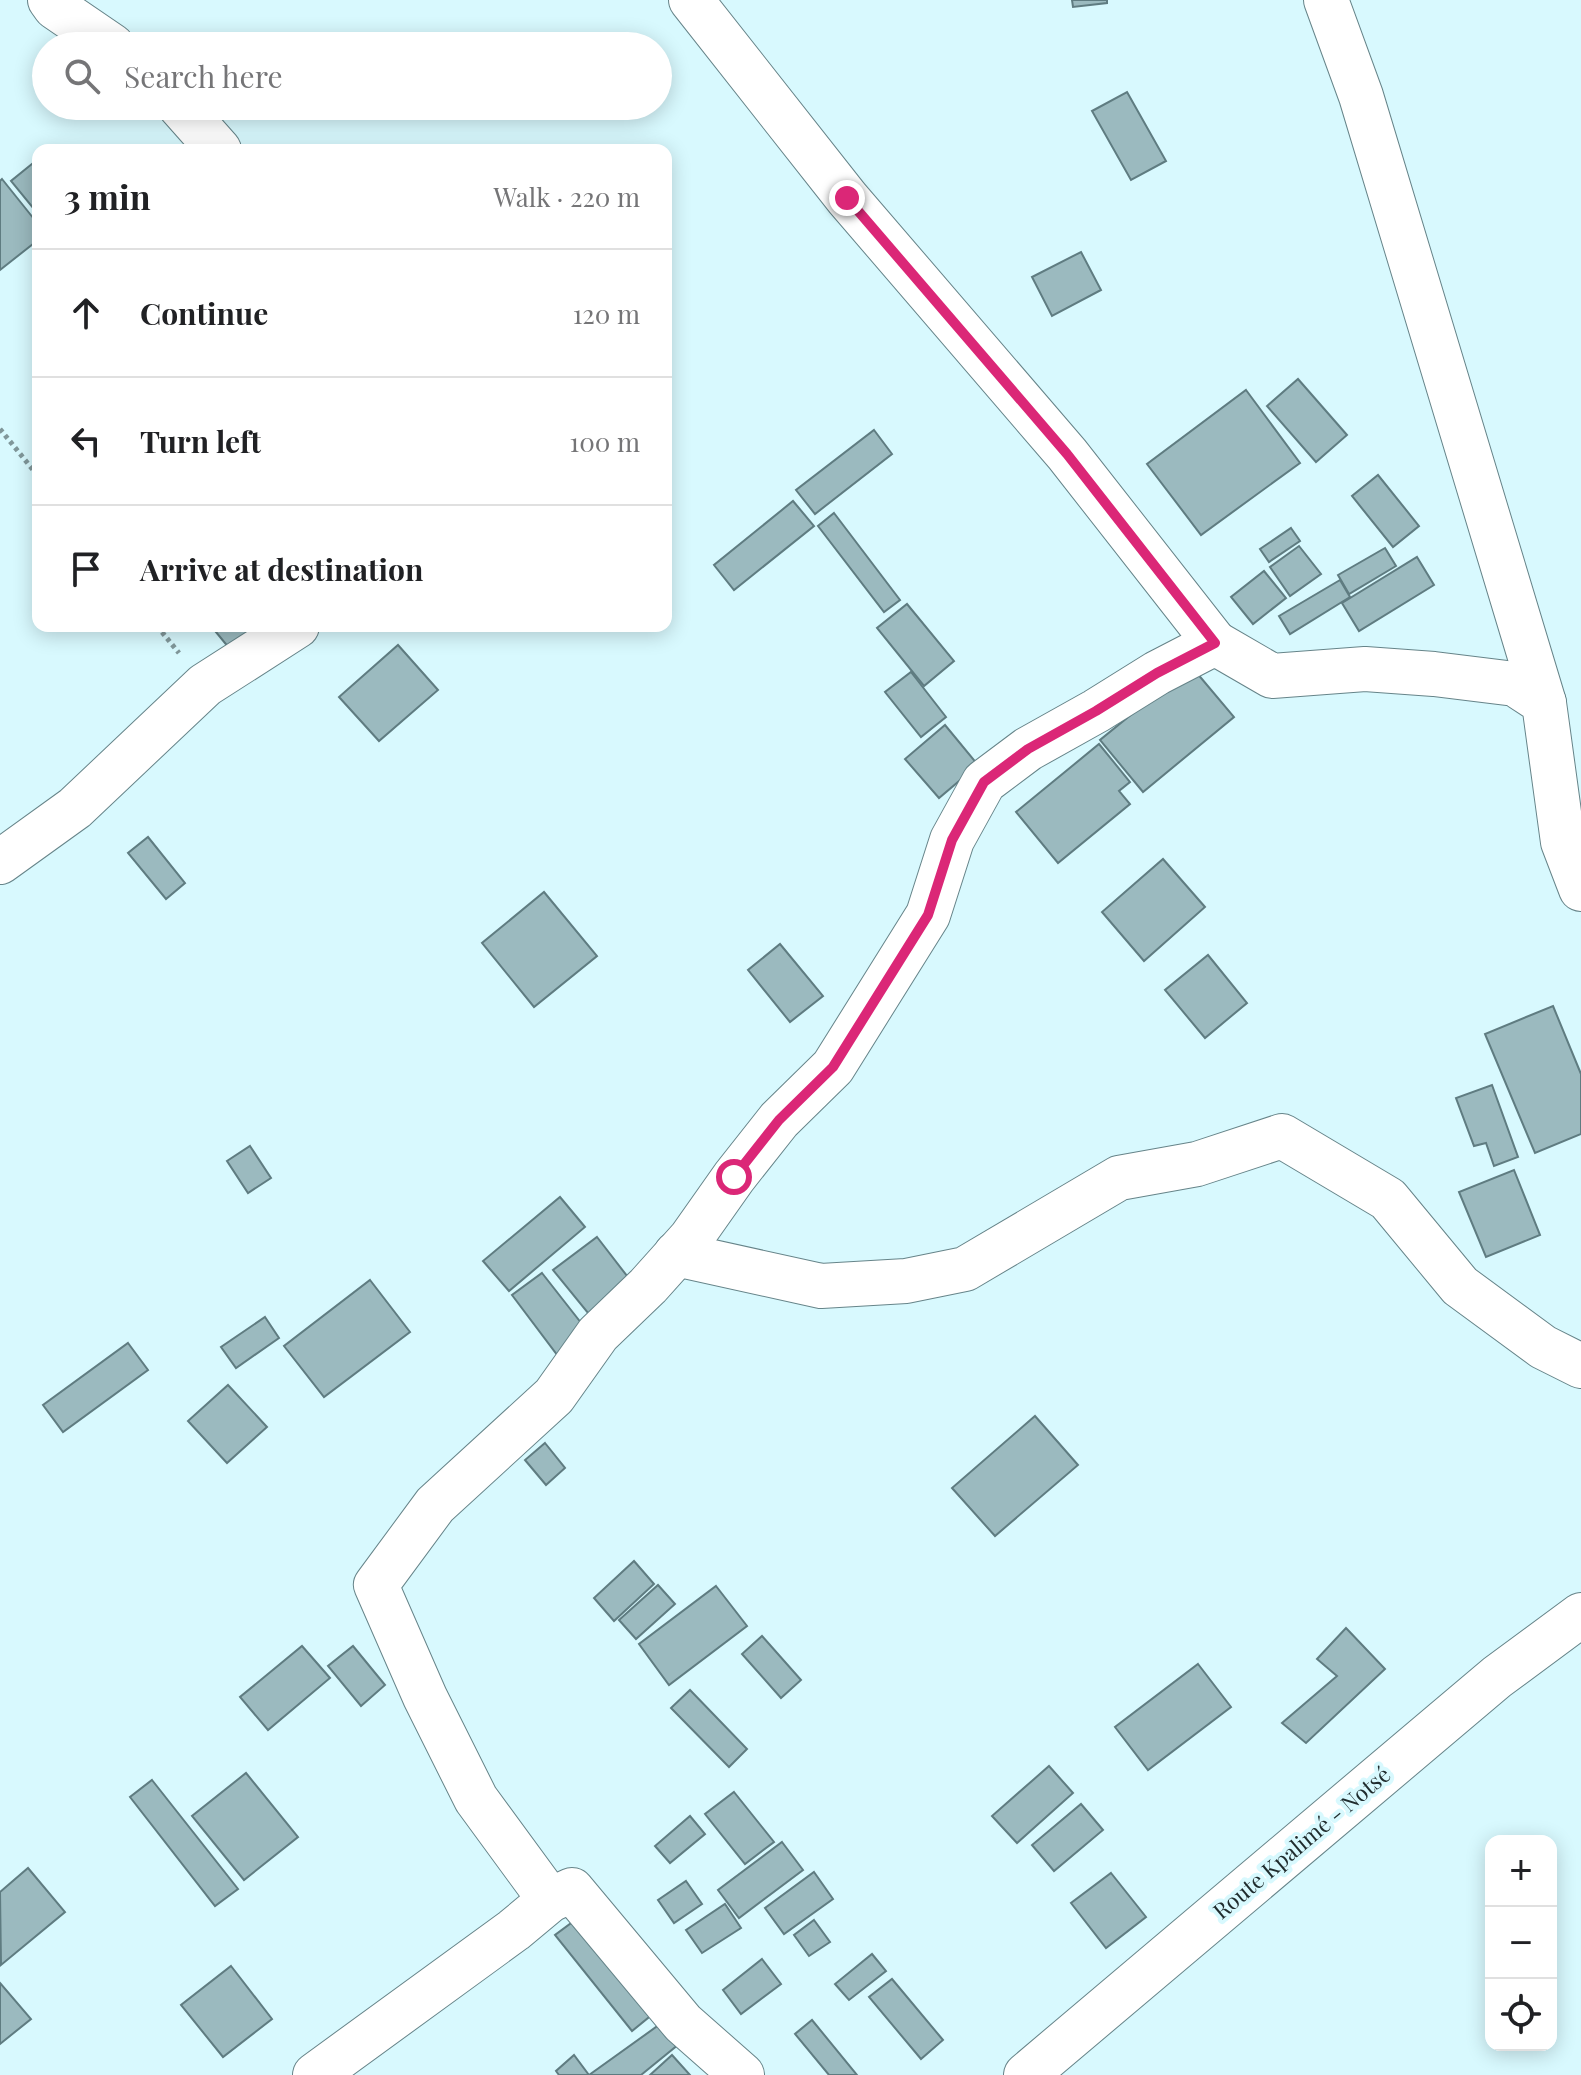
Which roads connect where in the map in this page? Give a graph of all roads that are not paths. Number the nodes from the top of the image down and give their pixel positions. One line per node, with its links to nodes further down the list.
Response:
1 (50, 0): 4 (street)
2 (691, 0): 8 (street)
3 (1326, 0): 9 (street)
4 (92, 32)
5 (192, 120): 6 (street)
6 (214, 144)
7 (288, 632): 10 (street)
8 (1215, 643): 9 (street); 12 (street)
9 (1544, 703): 11 (street)
10 (0, 862)
11 (1581, 889)
12 (676, 1254): 13 (street); 15 (street)
13 (1581, 1366)
14 (1581, 1615): 18 (street, Route Kpalimé - Notsé)
15 (550, 1900): 16 (street); 17 (street)
16 (315, 2075)
17 (742, 2075)
18 (1026, 2075)

